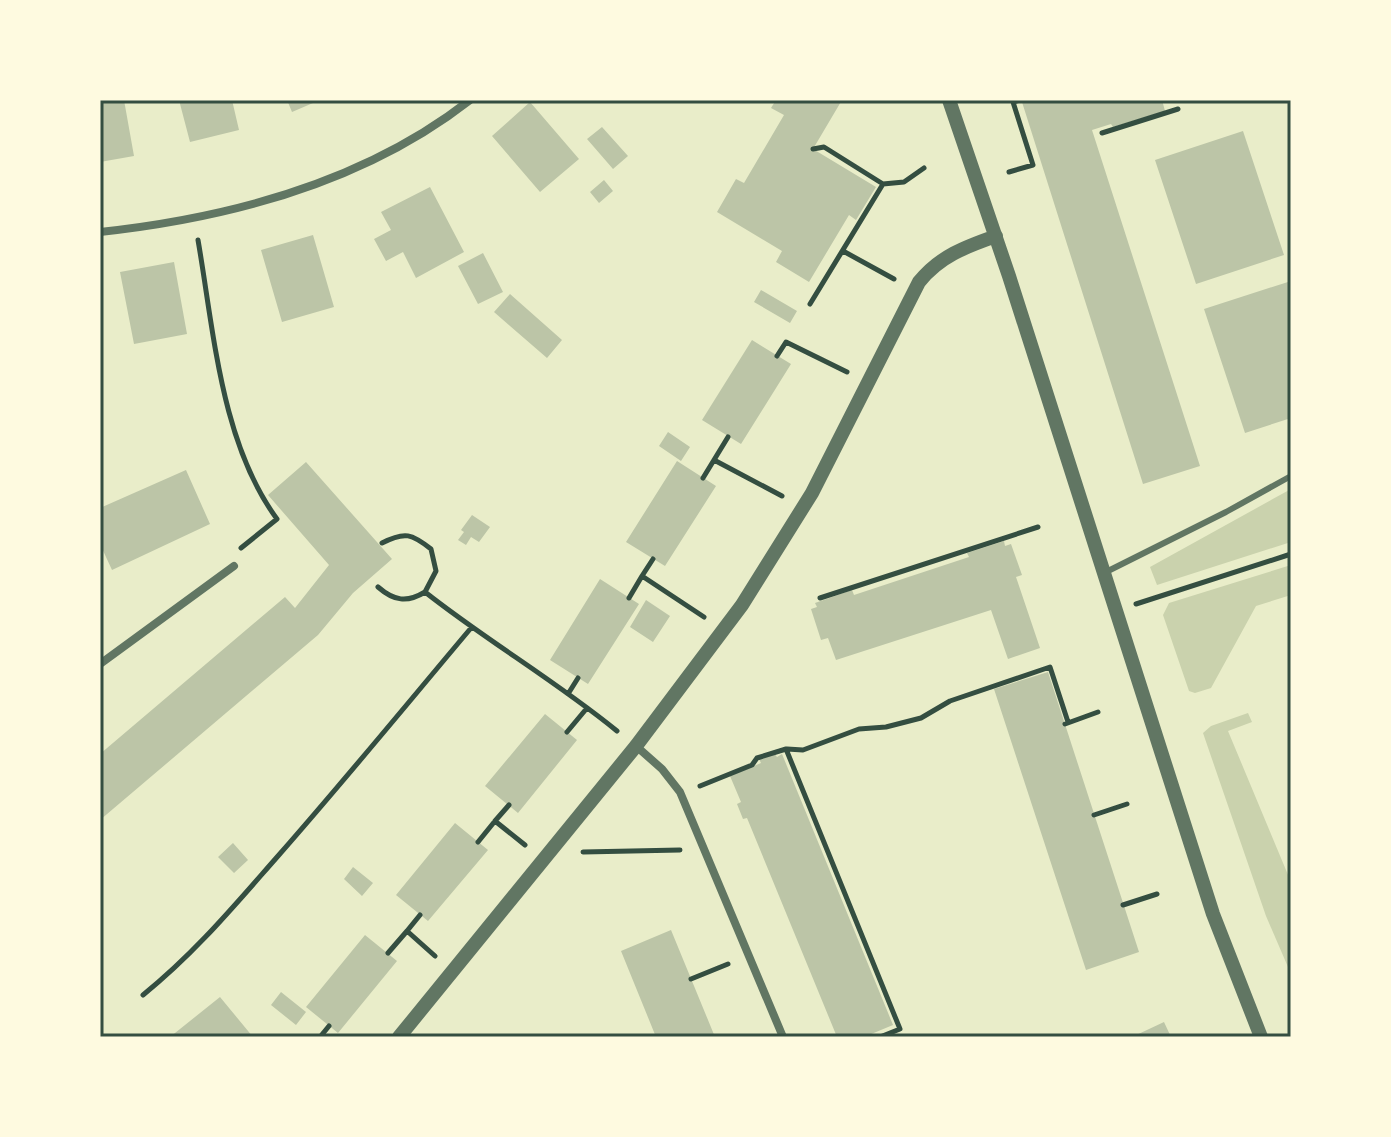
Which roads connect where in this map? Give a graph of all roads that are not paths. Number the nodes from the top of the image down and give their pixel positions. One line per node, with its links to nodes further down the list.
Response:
1 (470, 100): 3 (street)
2 (949, 100): 4 (street)
3 (100, 232)
4 (996, 236): 7 (street); 9 (street)
5 (1291, 476): 7 (lane)
6 (234, 566): 8 (street)
7 (1104, 573): 12 (street)
8 (100, 664)
9 (636, 746): 10 (street); 11 (street)
10 (399, 1037)
11 (783, 1037)
12 (1261, 1037)

